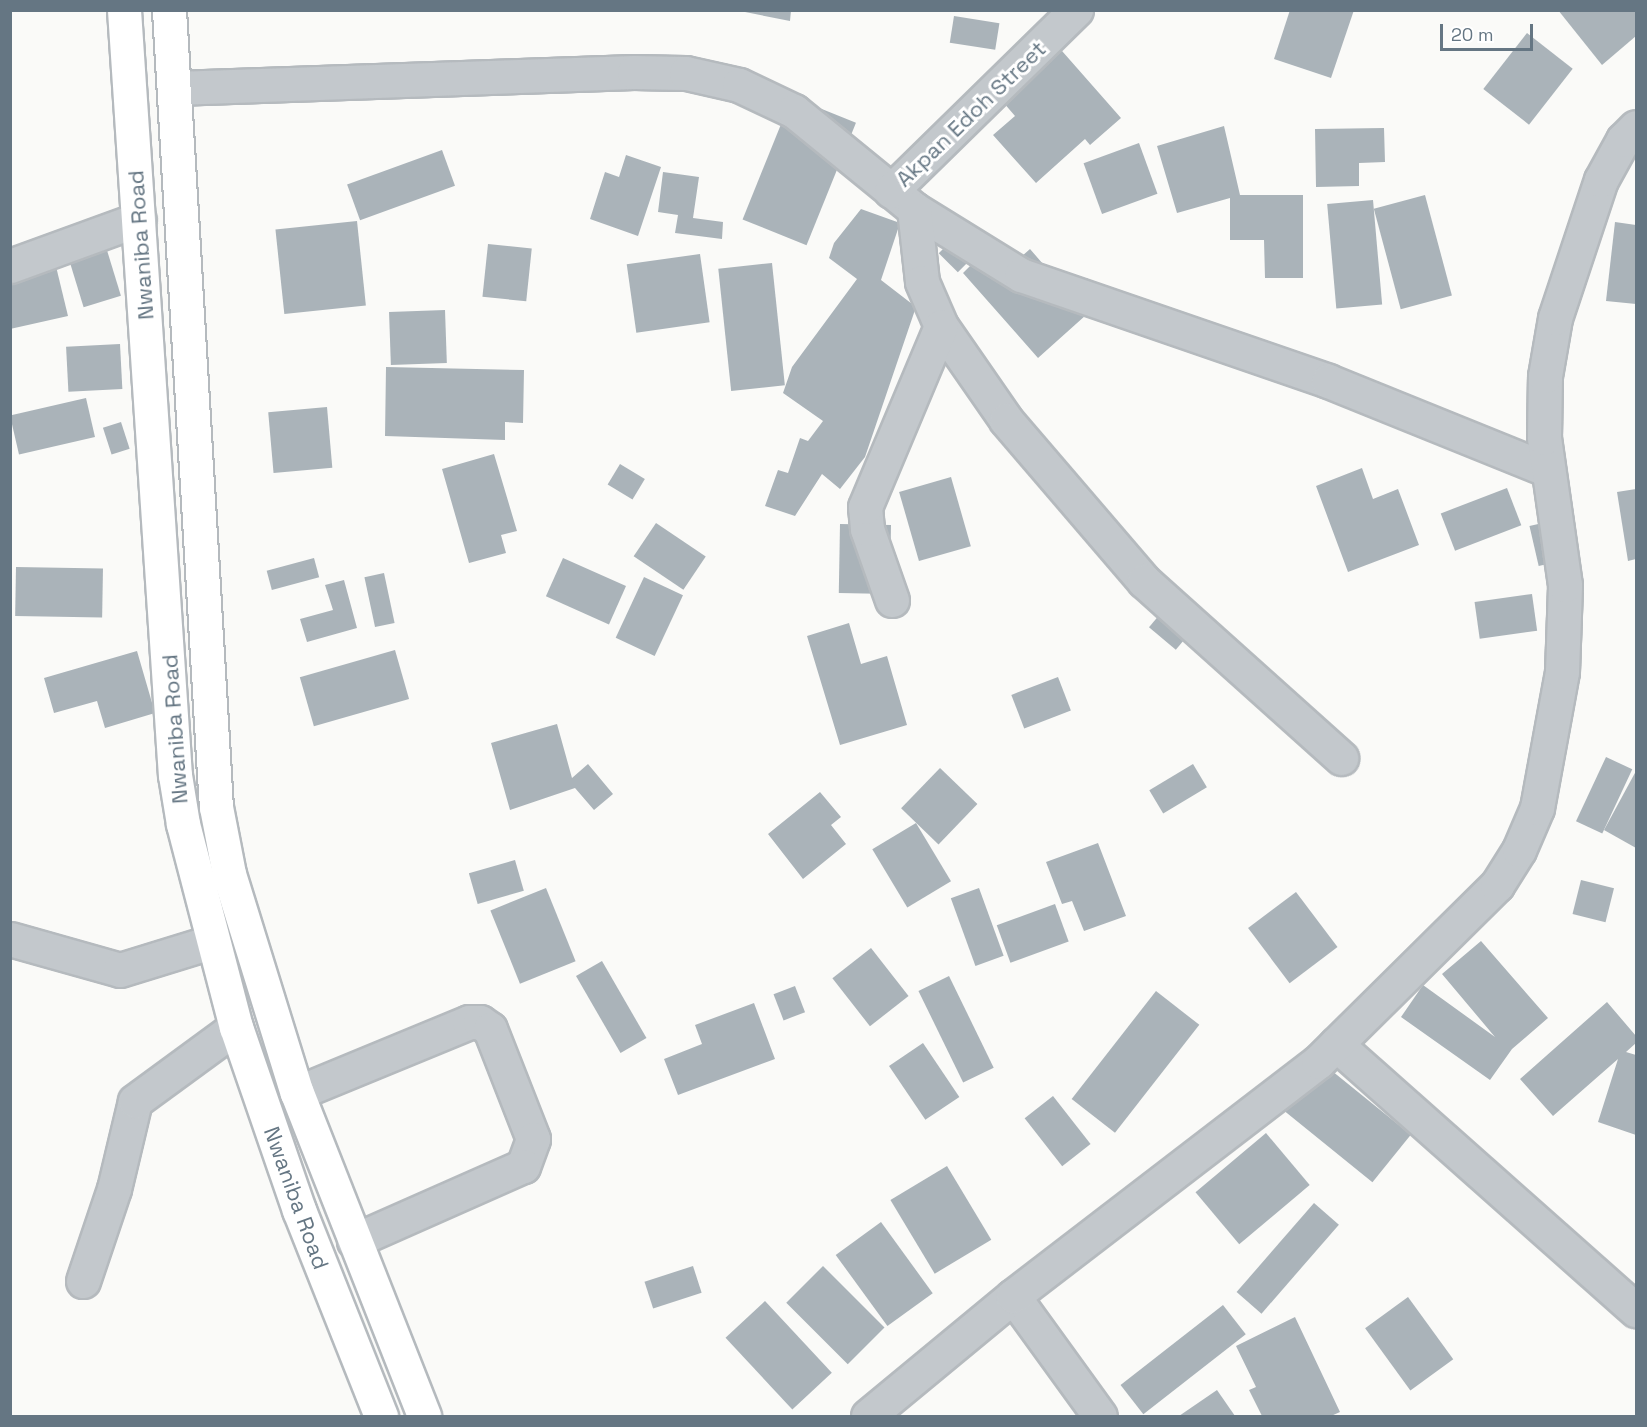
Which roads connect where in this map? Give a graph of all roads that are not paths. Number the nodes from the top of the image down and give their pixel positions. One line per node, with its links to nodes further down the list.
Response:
1 (124, 10): 7 (main road, Nwaniba Road)
2 (169, 10): 4 (main road)
3 (1076, 10): 6 (street, Akpan Edoh Street)
4 (175, 88): 6 (street); 17 (main road)
5 (1636, 127): 10 (street)
6 (903, 200): 9 (street); 10 (street)
7 (139, 219): 8 (street); 14 (main road, Nwaniba Road)
8 (10, 266)
9 (941, 327): 11 (street); 12 (street)
10 (1548, 470): 16 (street)
11 (892, 600)
12 (1341, 758)
13 (10, 939): 14 (street)
14 (211, 942): 15 (main road, Nwaniba Road)
15 (236, 1027): 19 (street); 22 (main road, Nwaniba Road)
16 (1336, 1044): 20 (street); 21 (street)
17 (297, 1093): 18 (main road); 18 (street)
18 (354, 1241): 23 (main road)
19 (83, 1281)
20 (1013, 1296): 24 (street); 25 (street)
21 (1636, 1310)
22 (381, 1416)
23 (424, 1416)
24 (868, 1416)
25 (1100, 1416)

